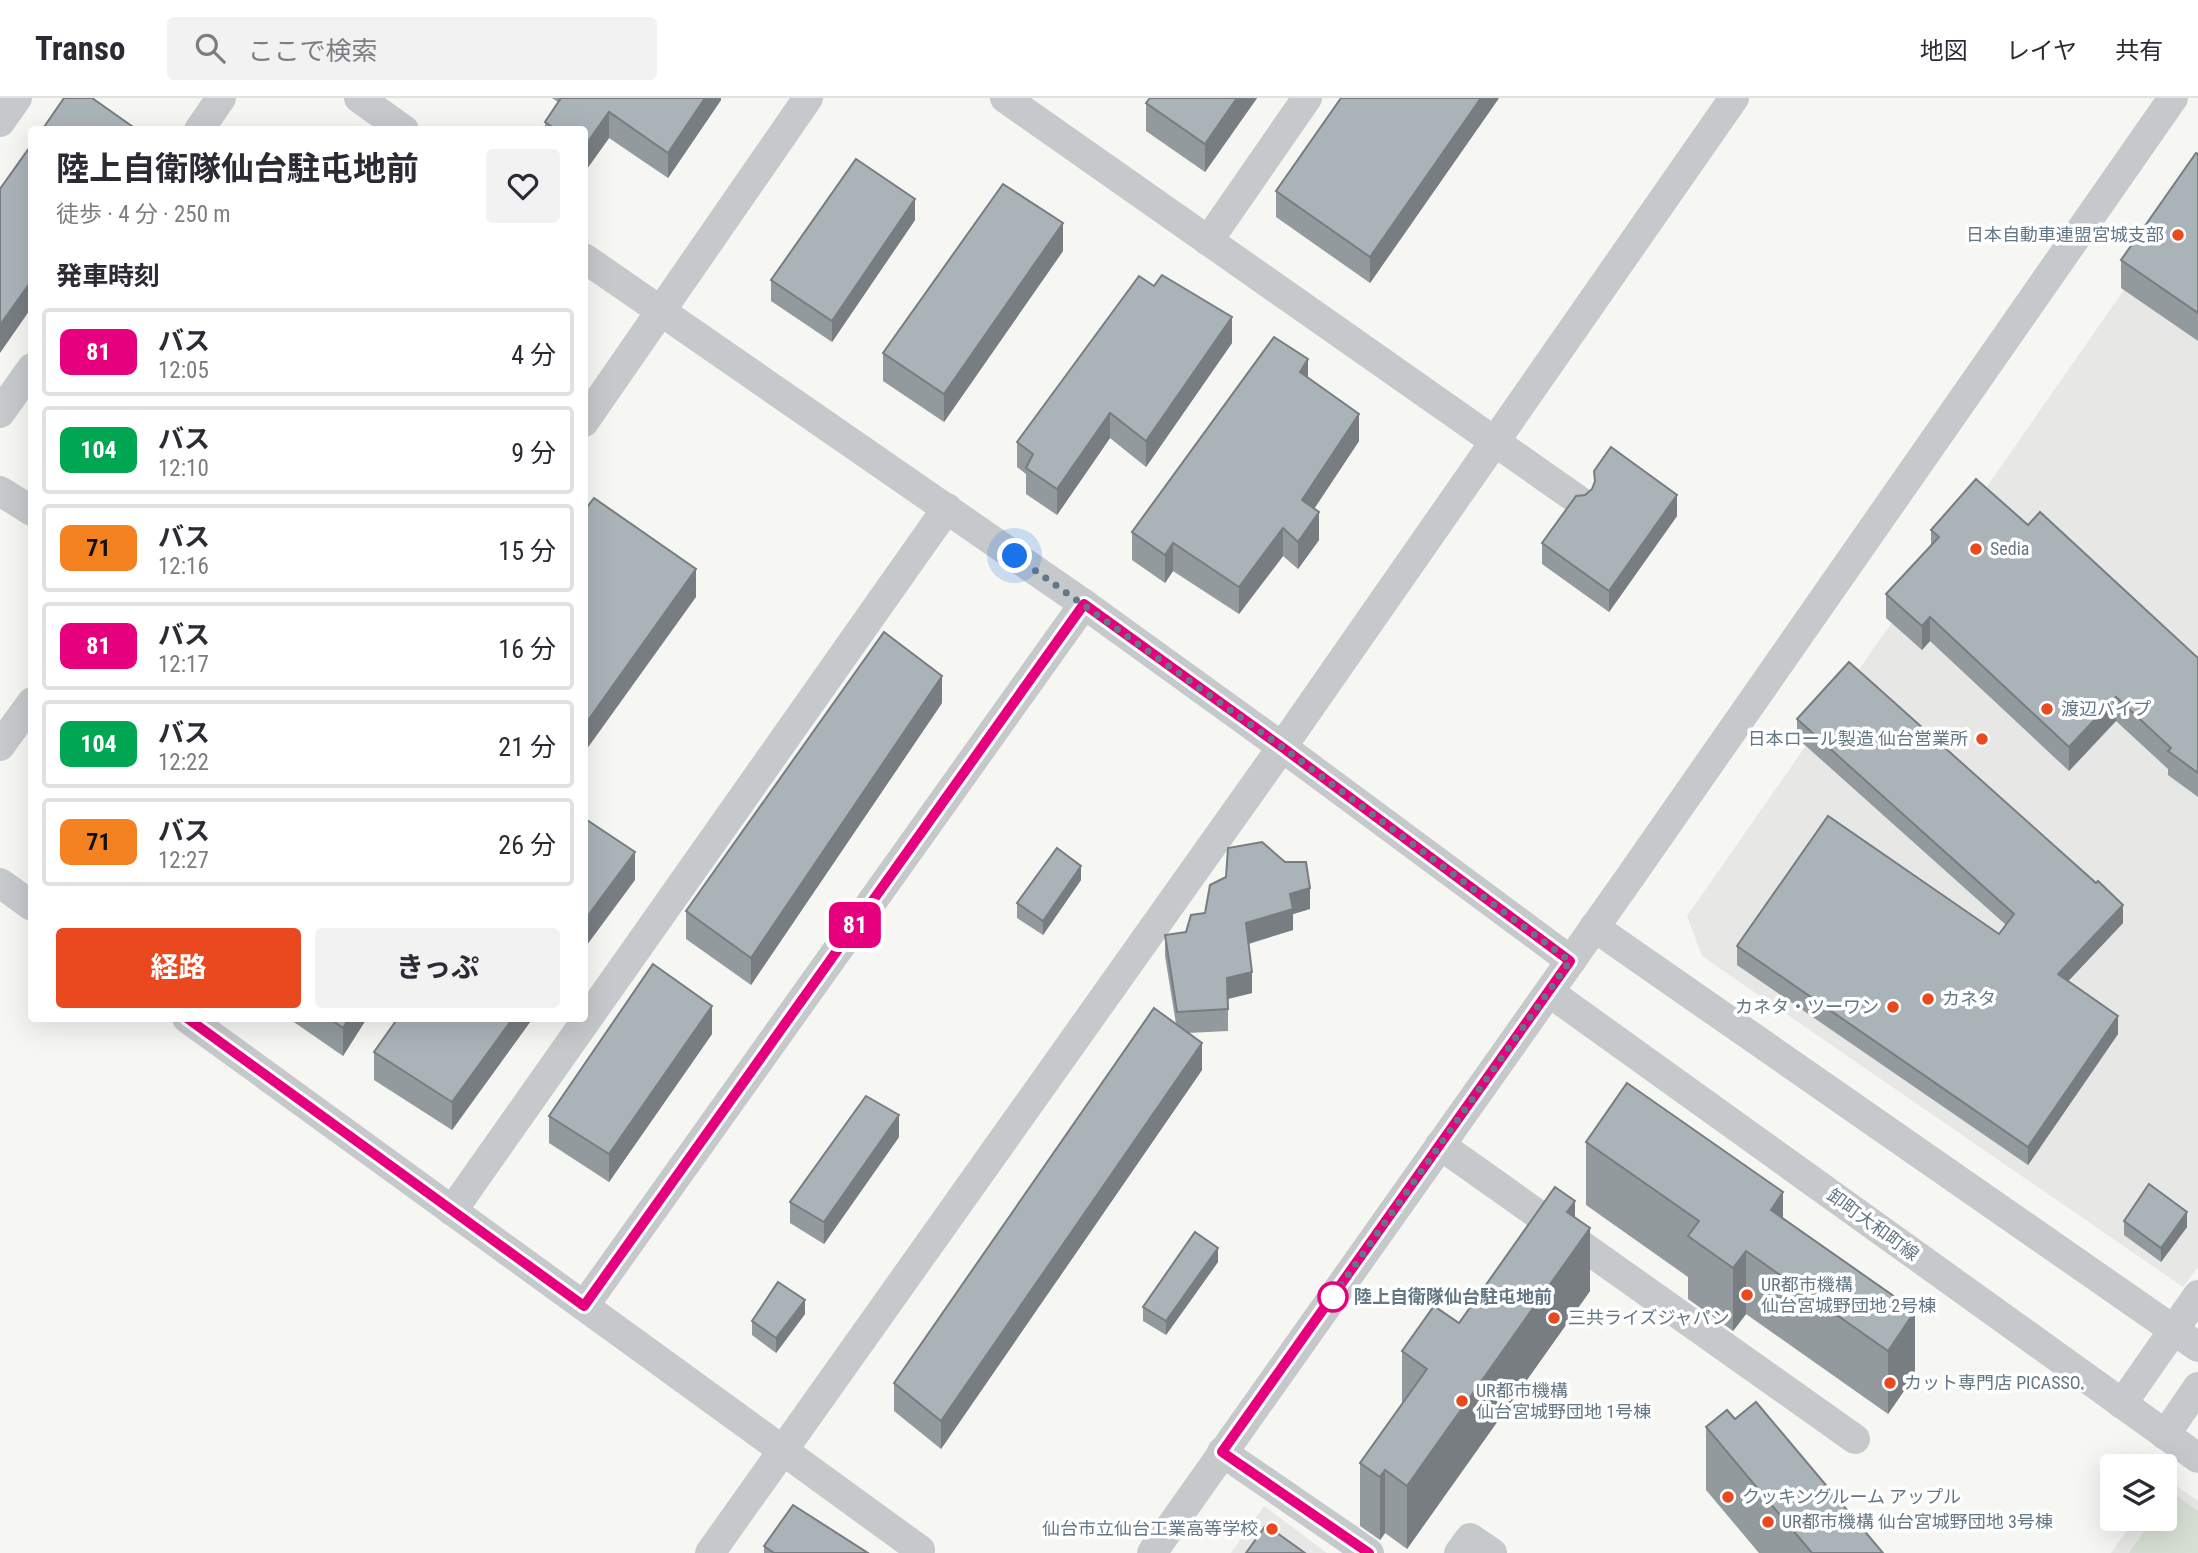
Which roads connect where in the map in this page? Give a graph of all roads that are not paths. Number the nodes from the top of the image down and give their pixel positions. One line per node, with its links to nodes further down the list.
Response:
1 (17, 98): 9 (street)
2 (221, 98): 10 (street)
3 (359, 98): 11 (street)
4 (808, 98): 14 (street)
5 (1005, 98): 12 (street)
6 (1307, 98): 12 (street)
7 (1734, 98): 18 (street)
8 (2173, 98): 29 (street)
9 (0, 122)
10 (202, 126)
11 (398, 126)
12 (1208, 240): 18 (street)
13 (588, 261): 14 (street)
14 (661, 313): 17 (street); 22 (street)
15 (28, 374): 16 (street)
16 (0, 413)
17 (588, 416)
18 (1494, 441): 20 (street); 26 (street)
19 (0, 491): 21 (street)
20 (1578, 500)
21 (28, 508)
22 (947, 508): 23 (street); 32 (street)
23 (1084, 604): 26 (street); 38 (street)
24 (28, 708): 25 (street)
25 (0, 746)
26 (1282, 747): 30 (street); 45 (street)
27 (0, 883): 28 (street)
28 (28, 902)
29 (1594, 927): 30 (street); 39 (street)
30 (1570, 961): 31 (street)
31 (1549, 992): 35 (street); 42 (street, 卸町大和町線)
32 (588, 1018)
33 (192, 1022): 36 (street)
34 (585, 1022): 36 (street)
35 (1440, 1145): 44 (street); 46 (street)
36 (452, 1211): 38 (street)
37 (2198, 1295): 39 (street)
38 (584, 1306): 45 (street)
39 (2174, 1330): 40 (street); 42 (street)
40 (2198, 1347)
41 (2198, 1387): 43 (street)
42 (2122, 1404): 43 (street, 卸町大和町線)
43 (2165, 1435): 47 (street, 卸町大和町線)
44 (1855, 1439)
45 (783, 1451): 48 (street); 49 (street)
46 (1222, 1452): 50 (street); 51 (street)
47 (2198, 1458)
48 (920, 1550)
49 (710, 1553)
50 (1152, 1553)
51 (1369, 1553)
52 (1459, 1553): 53 (street)
53 (1492, 1553)

